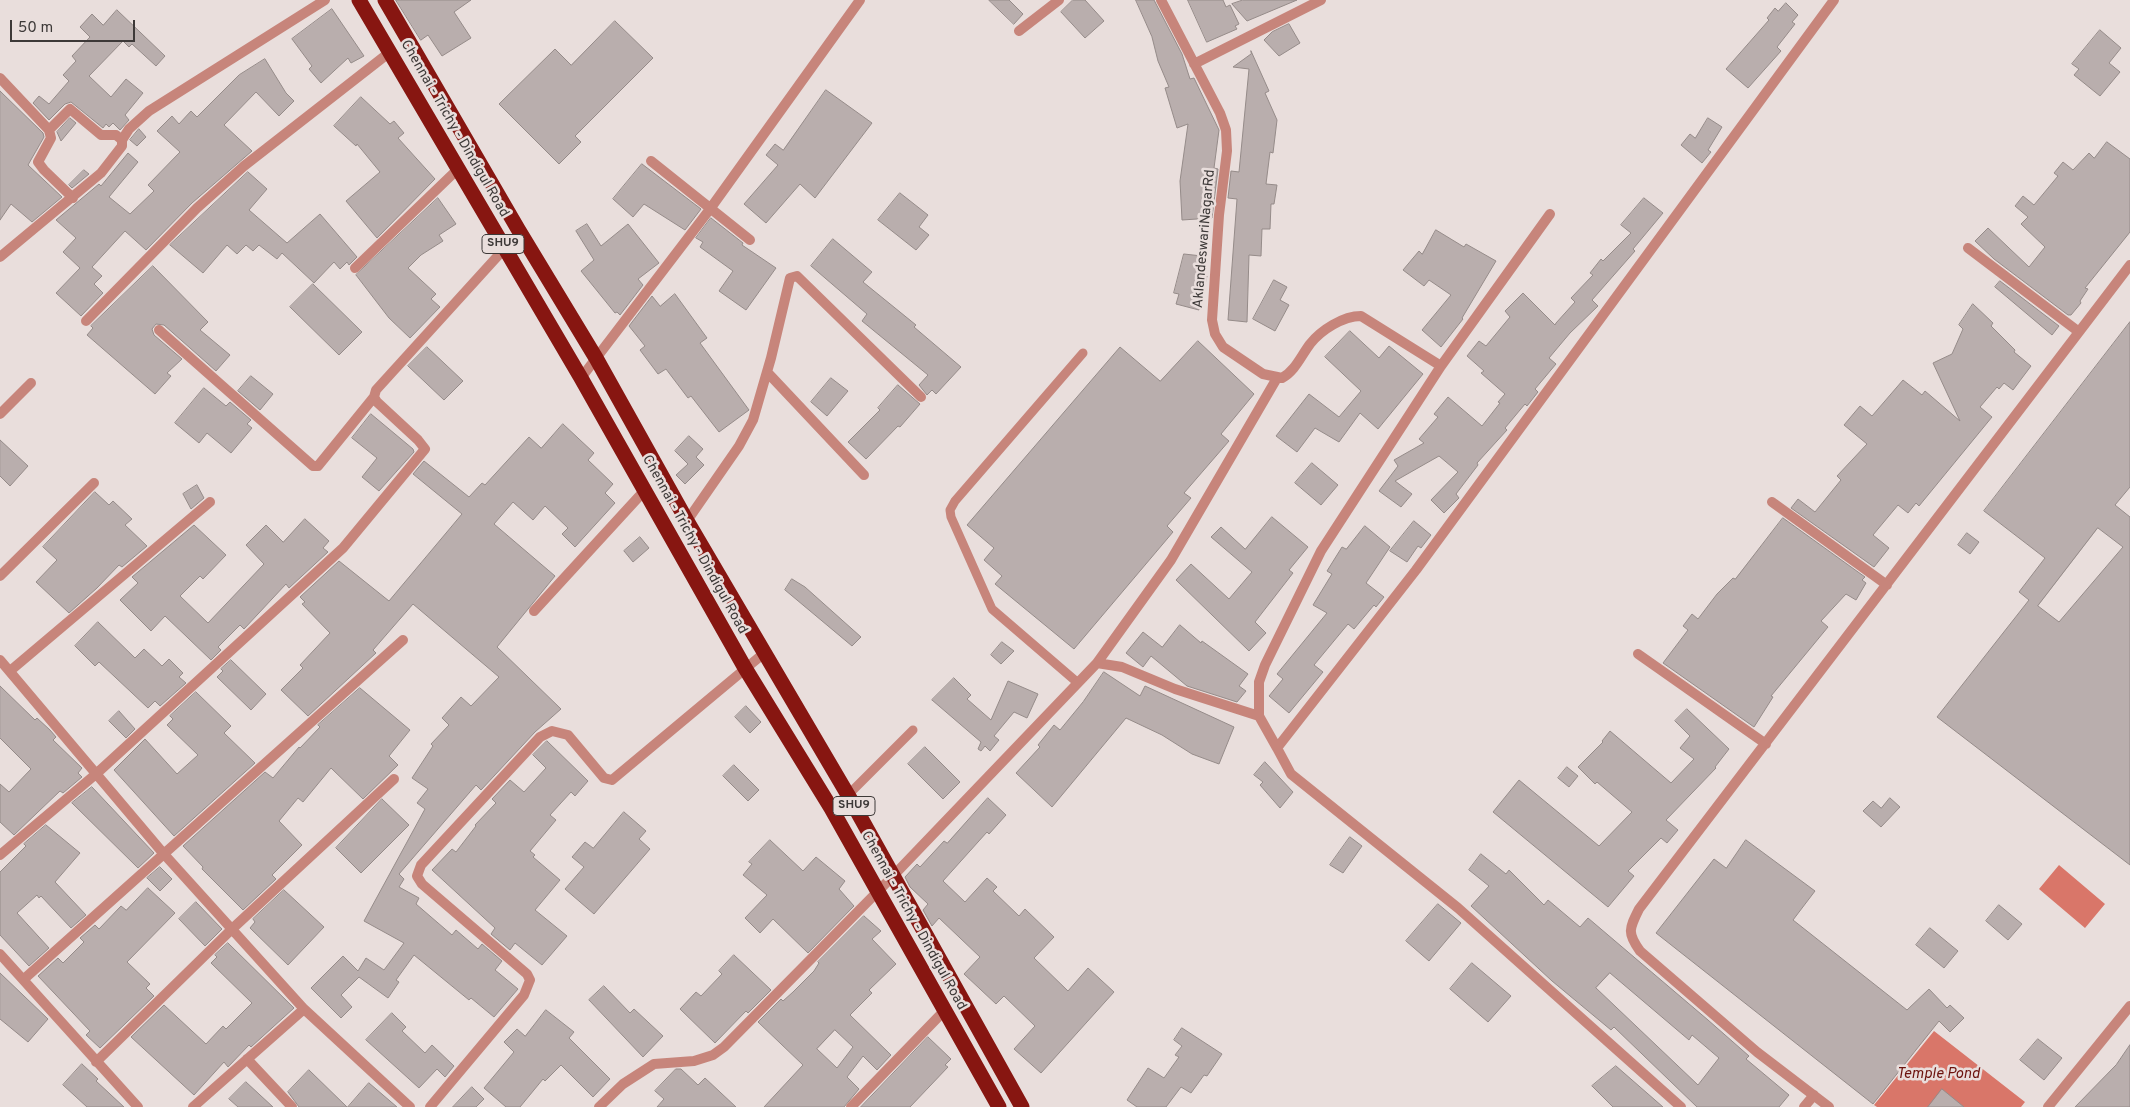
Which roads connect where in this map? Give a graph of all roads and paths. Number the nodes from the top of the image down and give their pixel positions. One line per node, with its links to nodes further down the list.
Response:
1 (325, 0): 14 (street)
2 (359, 0): 10 (highway, Chennai - Trichy - Dindigul Road / SHU9)
3 (385, 0): 30 (highway, Chennai - Trichy - Dindigul Road / SHU9)
4 (860, 0): 18 (street)
5 (1058, 0): 9 (street)
6 (1161, 0): 11 (street, AklandeswariNagarRd)
7 (1321, 0): 11 (street)
8 (1834, 0): 59 (street)
9 (1019, 31)
10 (390, 52): 16 (highway, Chennai - Trichy - Dindigul Road / SHU9); 26 (street)
11 (1194, 64): 34 (street, AklandeswariNagarRd)
12 (0, 78): 13 (street)
13 (49, 130): 14 (street); 17 (street)
14 (122, 140): 17 (street)
15 (652, 161): 18 (street)
16 (459, 168): 21 (highway, Chennai - Trichy - Dindigul Road / SHU9); 25 (street)
17 (73, 198): 23 (street)
18 (710, 209): 20 (street); 30 (street)
19 (1550, 214): 31 (street)
20 (750, 240)
21 (505, 248): 33 (highway, Chennai - Trichy - Dindigul Road / SHU9); 37 (street)
22 (1968, 248): 28 (street)
23 (0, 256)
24 (2130, 265): 28 (street)
25 (355, 268)
26 (86, 321)
27 (159, 330): 37 (street)
28 (2079, 332): 46 (street)
29 (1083, 353): 55 (lane)
30 (596, 358): 33 (street); 44 (highway, Chennai - Trichy - Dindigul Road / SHU9)
31 (1441, 366): 34 (street); 56 (street)
32 (767, 372): 36 (street); 39 (street); 44 (street)
33 (581, 378): 41 (highway, Chennai - Trichy - Dindigul Road / SHU9)
34 (1277, 378): 52 (street)
35 (31, 383): 38 (street)
36 (922, 396)
37 (374, 397): 62 (street)
38 (0, 414)
39 (864, 474)
40 (94, 483): 45 (street)
41 (645, 490): 47 (street); 53 (highway, Chennai - Trichy - Dindigul Road / SHU9)
42 (210, 502): 54 (street)
43 (1772, 502): 46 (street)
44 (683, 515): 49 (highway, Chennai - Trichy - Dindigul Road / SHU9)
45 (0, 576)
46 (1887, 585): 60 (street)
47 (534, 611)
48 (403, 640): 65 (street)
49 (763, 654): 53 (street); 64 (highway, Chennai - Trichy - Dindigul Road / SHU9)
50 (1638, 654): 60 (street)
51 (0, 660): 54 (street)
52 (1097, 663): 55 (street); 56 (street)
53 (745, 668): 68 (highway, Chennai - Trichy - Dindigul Road); 82 (street)
54 (10, 672): 62 (street)
55 (1078, 683): 67 (street)
56 (1258, 716): 57 (street)
57 (1265, 727): 59 (street); 61 (street)
58 (913, 730): 64 (lane)
59 (1287, 735): 61 (street)
60 (1766, 744): 77 (street)
61 (1277, 748): 87 (street)
62 (96, 774): 65 (street); 66 (street)
63 (394, 779): 69 (street)
64 (848, 795): 67 (highway, Chennai - Trichy - Dindigul Road / SHU9)
65 (163, 853): 69 (street); 71 (street)
66 (0, 855)
67 (894, 875): 68 (street); 86 (highway, Chennai - Trichy - Dindigul Road / SHU9)
68 (879, 891): 74 (highway, Chennai - Trichy - Dindigul Road); 83 (street)
69 (232, 929): 73 (street); 76 (street)
70 (0, 954): 71 (street)
71 (24, 979): 76 (street)
72 (2130, 1006): 90 (street)
73 (304, 1008): 75 (street); 81 (street)
74 (945, 1010): 84 (street); 85 (highway, Chennai - Trichy - Dindigul Road)
75 (247, 1060): 79 (street); 80 (street)
76 (96, 1062): 78 (street)
77 (1814, 1095): 88 (street); 89 (street)
78 (138, 1107)
79 (193, 1107)
80 (292, 1107)
81 (410, 1107)
82 (430, 1107)
83 (600, 1107)
84 (851, 1107)
85 (998, 1107)
86 (1022, 1107)
87 (1681, 1107)
88 (1804, 1107)
89 (1829, 1107)
90 (2048, 1107)

